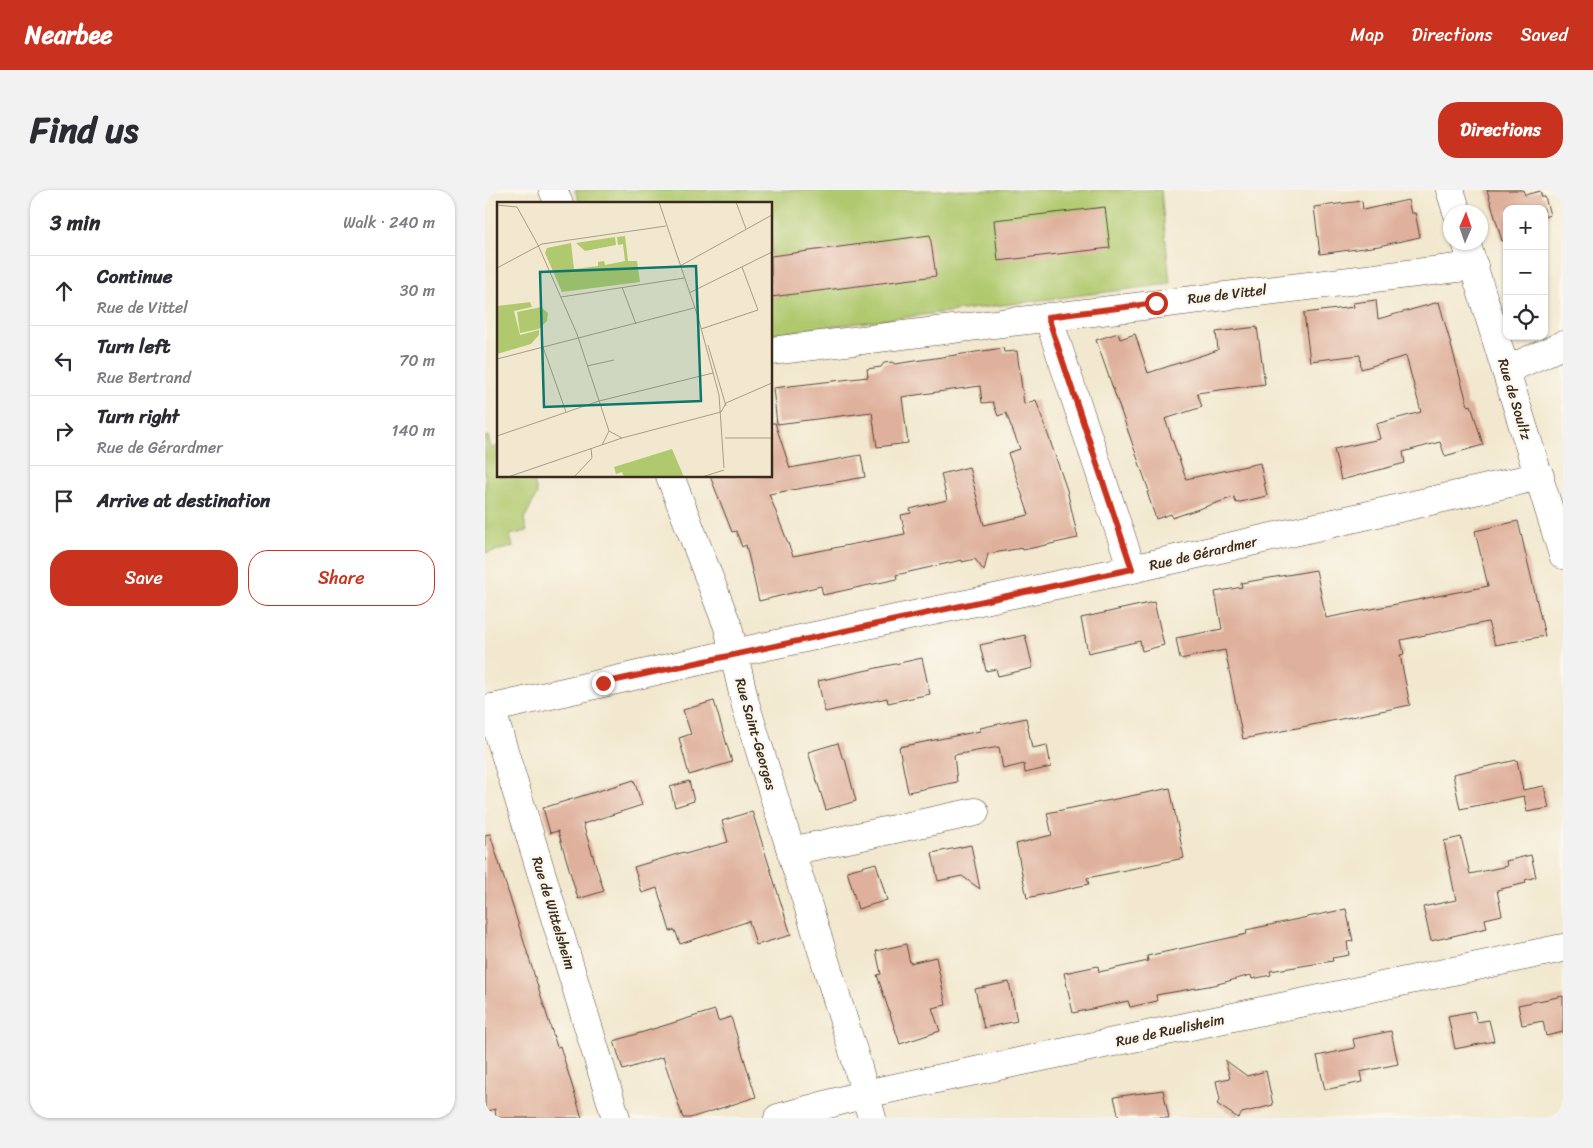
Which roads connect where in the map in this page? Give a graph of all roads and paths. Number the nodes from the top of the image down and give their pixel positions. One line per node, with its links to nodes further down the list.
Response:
1 (553, 190): 3 (street)
2 (1450, 190): 4 (street)
3 (558, 202)
4 (1455, 205)
5 (1470, 254): 6 (street, Rue de Vittel); 9 (street, Rue de Soultz)
6 (1048, 317): 8 (street, Rue de Vittel); 13 (street)
7 (1563, 345): 9 (street)
8 (773, 351)
9 (1507, 370): 10 (street, Rue de Soultz)
10 (1540, 476): 12 (street, Rue de Soultz); 13 (street, Rue de Gérardmer)
11 (671, 478): 14 (street, Rue Saint-Georges)
12 (1563, 555)
13 (1132, 569): 14 (street, Rue de Gérardmer)
14 (734, 654): 15 (street, Rue de Gérardmer); 17 (street, Rue Saint-Georges)
15 (488, 709): 20 (street, Rue de Wittelsheim)
16 (975, 812): 17 (street)
17 (791, 850): 19 (street, Rue Saint-Georges)
18 (1563, 948): 19 (street, Rue de Ruelisheim)
19 (868, 1106): 21 (street, Rue de Ruelisheim)
20 (616, 1118)
21 (778, 1118)

